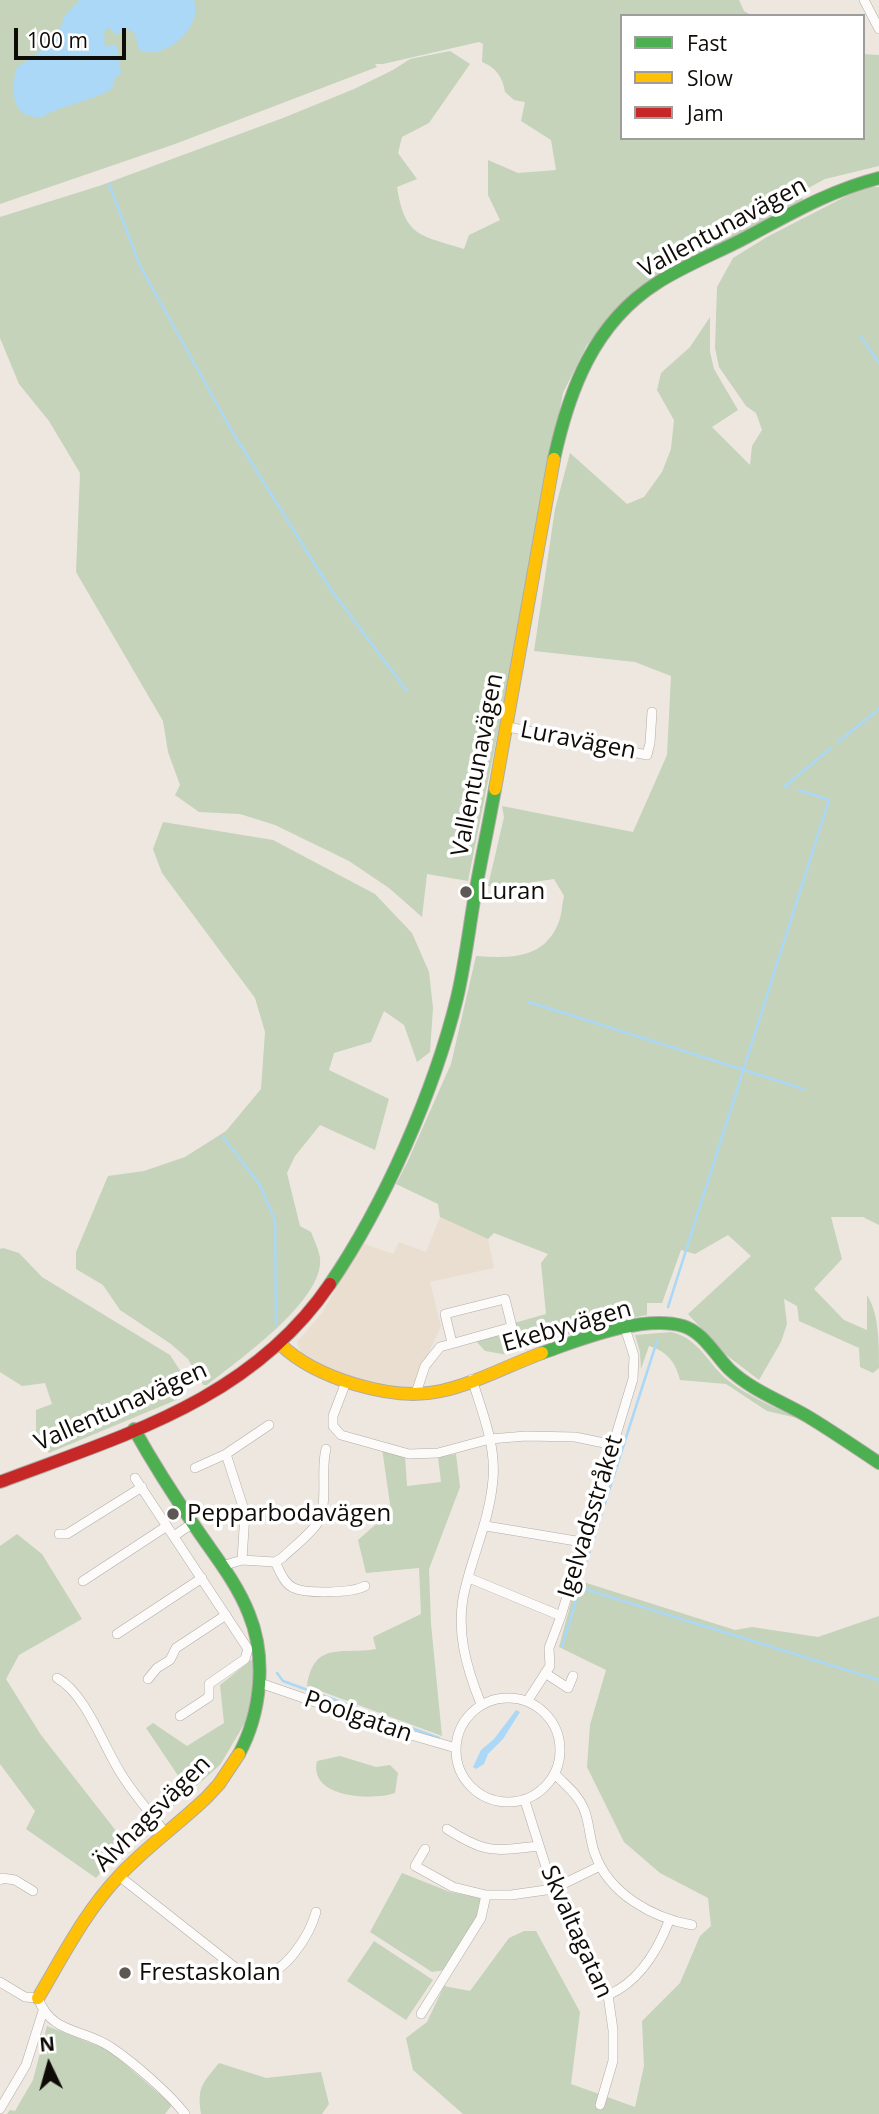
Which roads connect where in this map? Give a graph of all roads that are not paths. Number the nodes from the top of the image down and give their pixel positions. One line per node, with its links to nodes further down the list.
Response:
1 (864, 0): 2 (street)
2 (879, 29)
3 (879, 178): 5 (main road, Vallentunavägen)
4 (652, 712): 5 (street, Luravägen)
5 (508, 727): 8 (main road, Vallentunavägen)
6 (625, 1328): 9 (main road, Ekebyvägen); 15 (street, Igelvadsstråket); 18 (main road, Ekebyvägen)
7 (452, 1343): 7 (street); 11 (street)
8 (280, 1344): 10 (main road, Ekebyvägen); 13 (main road, Vallentunavägen)
9 (472, 1380): 11 (main road, Ekebyvägen); 14 (street)
10 (346, 1382): 11 (main road, Ekebyvägen); 14 (street)
11 (416, 1393)
12 (270, 1425): 17 (street)
13 (134, 1429): 21 (main road, Vallentunavägen); 23 (main road, Älvhagsvägen)
14 (490, 1439): 15 (street); 25 (street)
15 (614, 1446): 28 (street, Igelvadsstråket)
16 (326, 1449): 30 (street)
17 (226, 1454): 19 (street); 29 (street)
18 (879, 1463)
19 (195, 1468)
20 (135, 1478): 22 (street)
21 (0, 1482)
22 (142, 1487): 24 (street); 26 (street)
23 (193, 1524): 27 (street); 31 (main road, Älvhagsvägen)
24 (167, 1526): 27 (street); 34 (street)
25 (486, 1526): 28 (street); 32 (street)
26 (59, 1534)
27 (174, 1536): 33 (street)
28 (582, 1542): 37 (street, Igelvadsstråket)
29 (242, 1560): 30 (street); 31 (street)
30 (275, 1562): 35 (street)
31 (222, 1566): 43 (main road, Älvhagsvägen)
32 (469, 1577): 37 (street); 45 (street)
33 (202, 1578): 36 (street); 38 (street)
34 (83, 1581)
35 (365, 1586)
36 (226, 1615): 42 (street); 46 (street)
37 (561, 1616): 39 (street, Igelvadsstråket)
38 (117, 1633)
39 (547, 1669): 40 (street); 44 (street, Igelvadsstråket)
40 (573, 1676)
41 (57, 1678): 51 (street)
42 (148, 1679)
43 (260, 1683): 47 (street, Poolgatan); 51 (main road, Älvhagsvägen)
44 (528, 1700): 45 (street); 48 (street)
45 (481, 1704): 47 (street)
46 (180, 1716)
47 (456, 1748): 49 (street)
48 (555, 1774): 49 (street); 54 (street)
49 (525, 1801): 52 (street, Skvaltagatan)
50 (447, 1829): 52 (street)
51 (166, 1834): 55 (main road, Älvhagsvägen)
52 (538, 1846): 57 (street, Skvaltagatan)
53 (425, 1849): 59 (street)
54 (600, 1866): 57 (street); 61 (street)
55 (119, 1876): 60 (street); 65 (main road, Älvhagsvägen)
56 (0, 1880): 58 (street)
57 (553, 1889): 59 (street); 64 (street, Skvaltagatan)
58 (33, 1891)
59 (486, 1895): 67 (street)
60 (316, 1912)
61 (668, 1921): 62 (street); 64 (street)
62 (692, 1925)
63 (0, 1982): 65 (street)
64 (608, 1995): 68 (street, Skvaltagatan)
65 (38, 1998): 66 (street)
66 (43, 2011): 69 (street); 70 (street)
67 (421, 2014)
68 (600, 2105)
69 (0, 2109)
70 (185, 2114)

